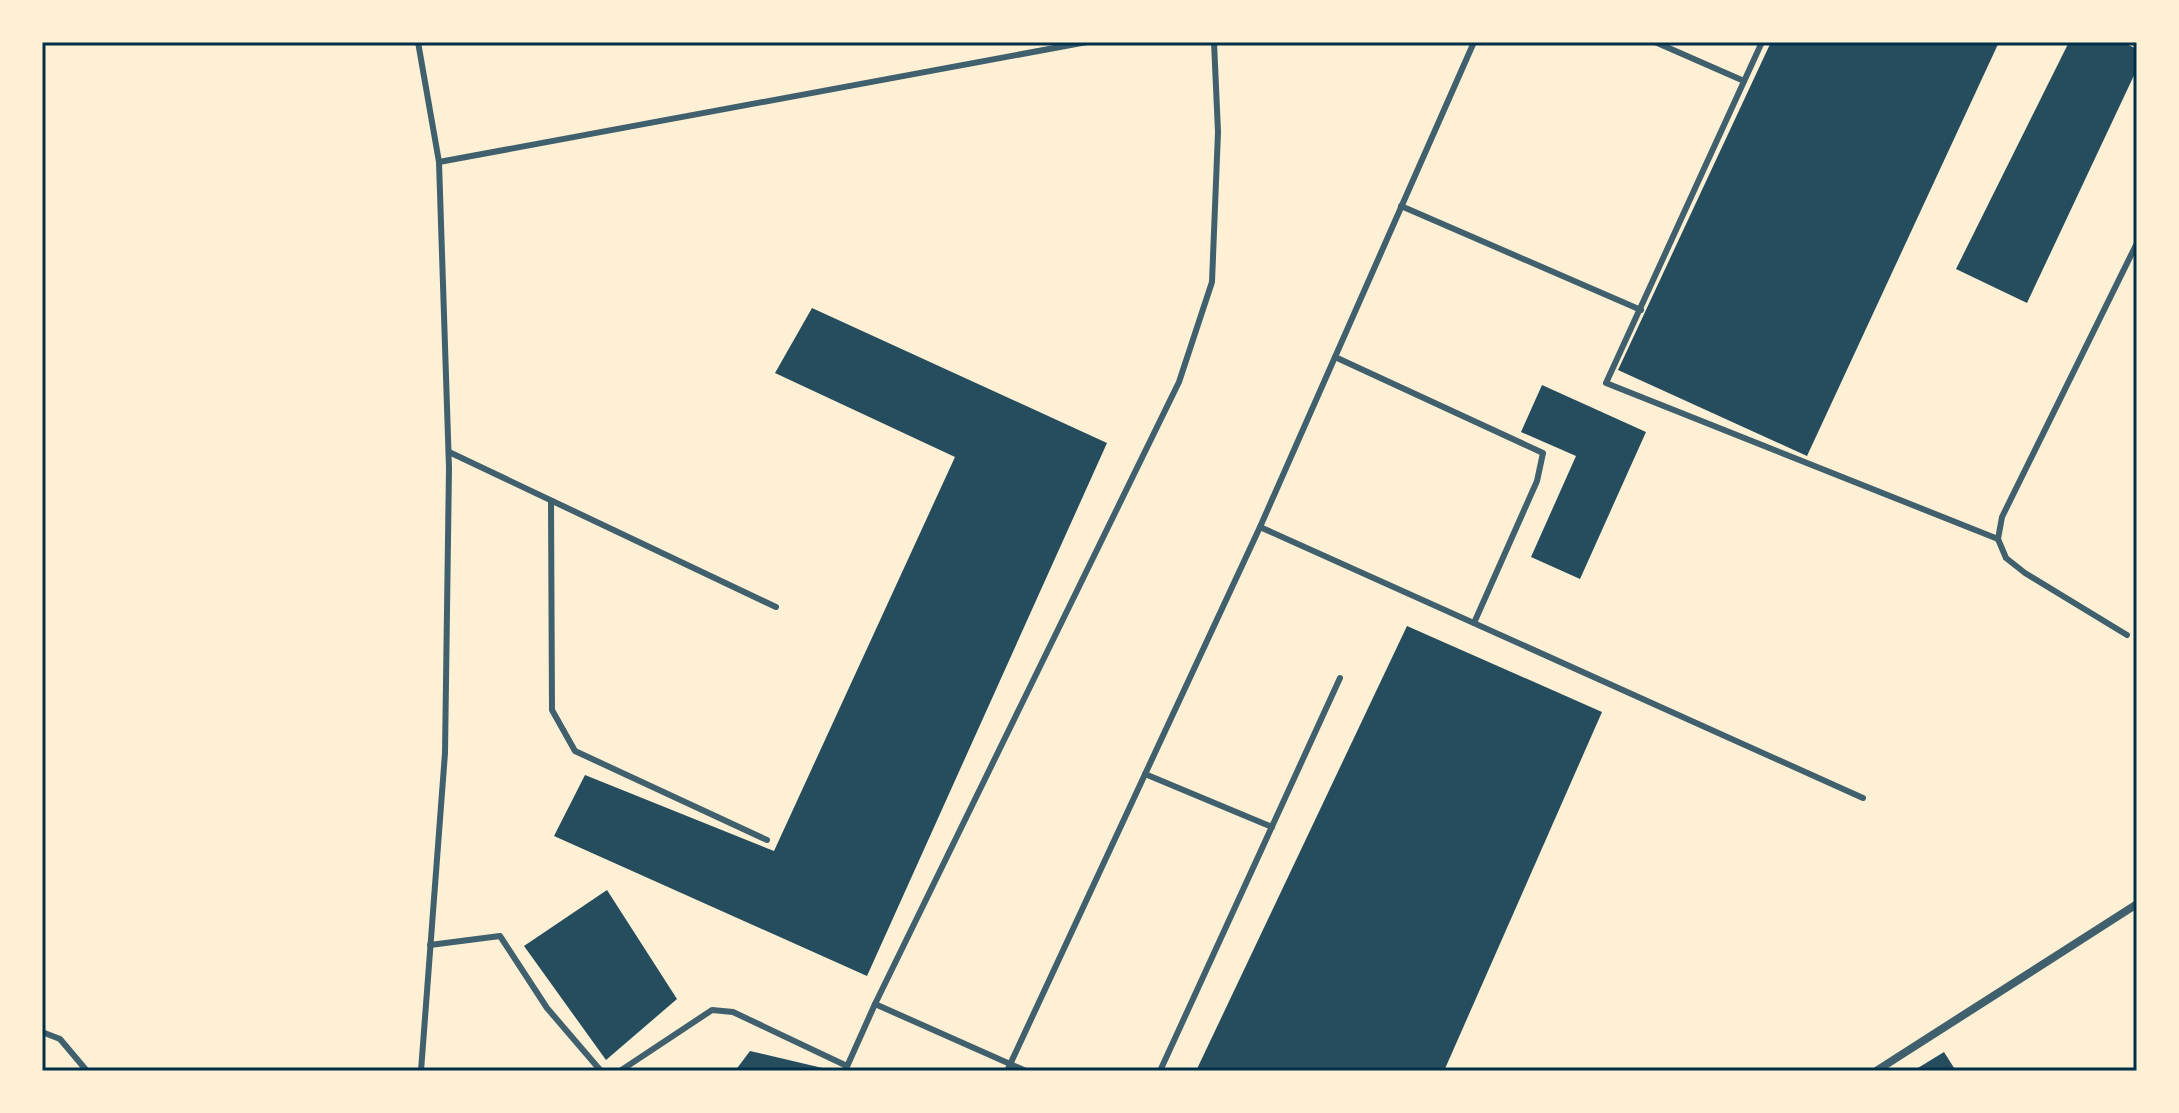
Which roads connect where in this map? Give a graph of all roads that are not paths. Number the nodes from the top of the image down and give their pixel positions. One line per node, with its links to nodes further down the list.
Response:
1 (418, 42): 8 (lane)
2 (1087, 42): 8 (lane)
3 (1214, 42): 27 (lane)
4 (1474, 42): 9 (lane)
5 (1655, 42): 7 (lane)
6 (1762, 42): 7 (lane)
7 (1744, 81): 11 (lane)
8 (439, 162): 13 (lane)
9 (1401, 206): 11 (lane); 12 (lane)
10 (2137, 243): 16 (lane)
11 (1641, 310): 16 (lane)
12 (1335, 357): 15 (lane); 18 (lane)
13 (449, 452): 14 (lane); 26 (lane)
14 (551, 501): 17 (lane); 24 (lane)
15 (1260, 527): 18 (lane); 21 (lane)
16 (1998, 539): 19 (lane)
17 (776, 607)
18 (1474, 623): 22 (lane)
19 (2127, 635)
20 (1340, 678): 23 (lane)
21 (1145, 774): 23 (lane); 29 (lane)
22 (1863, 798)
23 (1272, 827): 36 (lane)
24 (767, 840)
25 (2137, 904): 37 (street)
26 (430, 945): 32 (lane); 33 (lane)
27 (875, 1004): 29 (lane); 30 (lane)
28 (42, 1032): 31 (lane)
29 (1009, 1067): 35 (lane)
30 (846, 1069): 34 (lane)
31 (87, 1071)
32 (421, 1071)
33 (601, 1071)
34 (620, 1071)
35 (1026, 1071)
36 (1160, 1071)
37 (1876, 1071)

